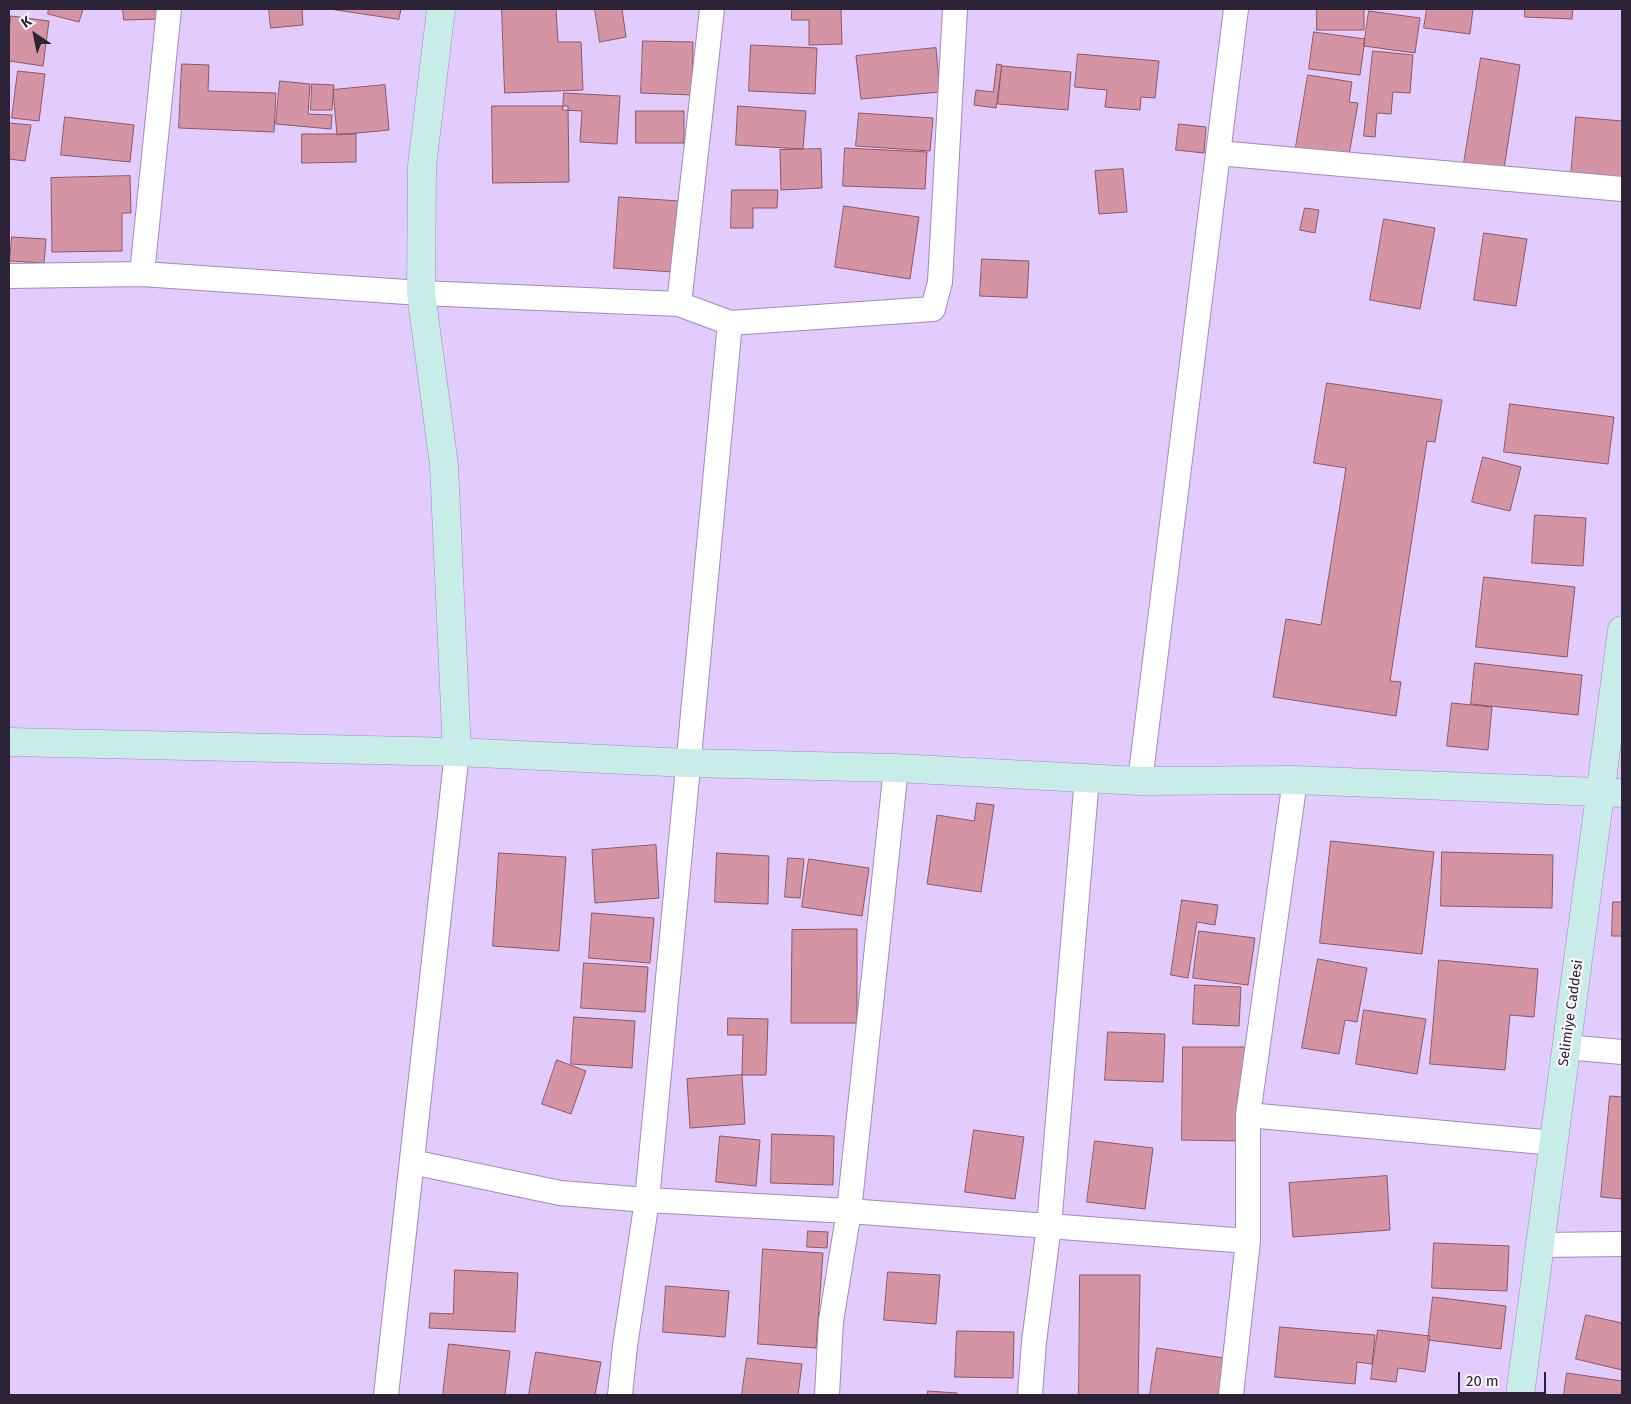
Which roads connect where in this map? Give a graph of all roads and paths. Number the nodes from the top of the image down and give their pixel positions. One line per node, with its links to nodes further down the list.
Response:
1 (169, 9): 8 (street)
2 (441, 9): 10 (street)
3 (712, 9): 11 (street)
4 (955, 9): 12 (street)
5 (1236, 9): 6 (street)
6 (1218, 153): 7 (street); 19 (street)
7 (1622, 189)
8 (142, 274): 9 (street); 10 (street)
9 (9, 276)
10 (421, 293): 11 (street); 15 (street)
11 (679, 304): 12 (street)
12 (730, 323): 16 (street)
13 (1622, 630): 21 (street, Selimiye Caddesi)
14 (9, 742): 15 (street)
15 (457, 752): 16 (street); 26 (street)
16 (688, 763): 17 (street); 27 (street)
17 (896, 768): 18 (street); 28 (street)
18 (1087, 778): 19 (street); 29 (street)
19 (1140, 780): 20 (street)
20 (1295, 780): 21 (street); 24 (street)
21 (1611, 793): 22 (street, Selimiye Caddesi)
22 (1566, 1048): 23 (street); 25 (street, Selimiye Caddesi)
23 (1622, 1052)
24 (1248, 1115): 25 (street); 30 (street)
25 (1554, 1143): 32 (street, Selimiye Caddesi)
26 (412, 1162): 27 (street); 33 (street)
27 (646, 1200): 28 (street); 34 (street)
28 (849, 1211): 29 (street); 35 (street)
29 (1048, 1226): 30 (street); 36 (street)
30 (1248, 1241): 37 (street)
31 (1622, 1244): 32 (street)
32 (1540, 1245): 38 (street, Selimiye Caddesi)
33 (386, 1395)
34 (620, 1395)
35 (827, 1395)
36 (1030, 1395)
37 (1231, 1395)
38 (1520, 1395)

